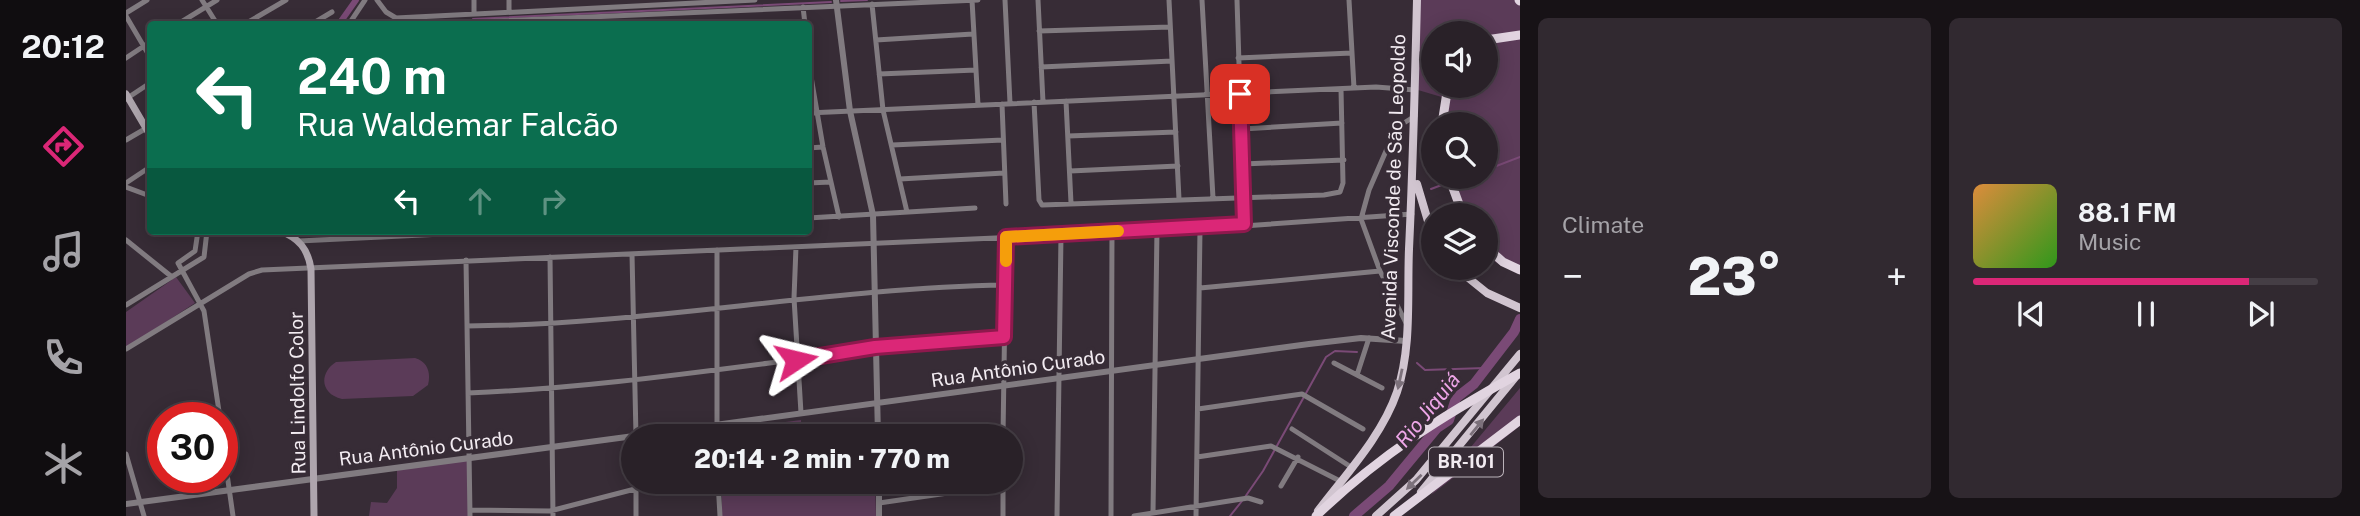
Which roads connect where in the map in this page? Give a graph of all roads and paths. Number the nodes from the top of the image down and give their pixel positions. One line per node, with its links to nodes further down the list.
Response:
1 (147, 0): 28 (street)
2 (202, 0): 23 (street)
3 (217, 0): 23 (street)
4 (286, 0): 33 (street)
5 (365, 0): 35 (street)
6 (376, 0): 27 (street)
7 (474, 0): 27 (street)
8 (509, 0): 26 (street)
9 (755, 0): 19 (street)
10 (972, 0): 11 (street); 22 (street); 42 (street)
11 (978, 0)
12 (1005, 0): 68 (street)
13 (1038, 0): 41 (street)
14 (1169, 0): 40 (street)
15 (1202, 0): 62 (street)
16 (1237, 0): 51 (street)
17 (1349, 0): 49 (street)
18 (1415, 0): 60 (main road, Avenida Visconde de São Leopoldo)
19 (696, 2): 20 (street)
20 (665, 3): 26 (street)
21 (836, 4): 22 (street); 24 (street); 72 (street)
22 (872, 4): 45 (street)
23 (206, 6): 31 (street); 32 (street)
24 (803, 7): 29 (street); 39 (street)
25 (332, 12): 34 (street)
26 (509, 12): 27 (street)
27 (474, 13)
28 (126, 15): 47 (street)
29 (649, 15): 30 (street); 38 (street)
30 (616, 16): 36 (street); 37 (street)
31 (183, 21)
32 (215, 21)
33 (250, 21)
34 (317, 21)
35 (351, 21)
36 (582, 21)
37 (616, 21)
38 (649, 21)
39 (804, 21)
40 (1170, 27): 41 (street); 52 (street)
41 (1039, 31): 53 (street)
42 (973, 34): 45 (street); 54 (street)
43 (1520, 35): 44 (highway)
44 (1498, 38)
45 (876, 40): 55 (street)
46 (147, 44): 47 (street)
47 (144, 46): 48 (street); 50 (street)
48 (147, 52)
49 (1352, 53): 51 (street); 57 (street)
50 (126, 58)
51 (1238, 58): 61 (street)
52 (1172, 61): 53 (street); 64 (street)
53 (1041, 67): 67 (street)
54 (975, 70): 55 (street); 70 (street)
55 (879, 74): 71 (street)
56 (147, 85): 63 (street)
57 (1354, 88): 58 (street); 60 (street)
58 (1341, 89): 61 (street); 76 (street)
59 (812, 90): 74 (street)
60 (1415, 90): 75 (main road, Avenida Visconde de São Leopoldo)
61 (1240, 94): 62 (street); 78 (street)
62 (1209, 95): 64 (street); 100 (street)
63 (127, 97): 77 (main road)
64 (1174, 97): 65 (street); 80 (street)
65 (1066, 101): 67 (street); 81 (street)
66 (1034, 102): 67 (street); 68 (street); 102 (street)
67 (1043, 102)
68 (1010, 103): 69 (street)
69 (1002, 104): 70 (street); 83 (street)
70 (978, 105): 71 (street)
71 (883, 110): 72 (street); 84 (street)
72 (850, 111): 74 (street); 108 (street)
73 (812, 113): 74 (street)
74 (816, 113): 85 (street)
75 (1415, 116): 91 (main road, Avenida Visconde de São Leopoldo); 111 (street)
76 (1342, 123): 78 (street); 87 (street)
77 (147, 127)
78 (1242, 129): 88 (street)
79 (147, 131): 82 (street)
80 (1176, 132): 81 (street); 89 (street)
81 (1068, 136): 92 (street)
82 (126, 140)
83 (1003, 140): 84 (street); 93 (street)
84 (892, 145): 94 (street)
85 (822, 147): 86 (street); 95 (street)
86 (812, 148)
87 (1344, 160): 88 (street); 99 (street)
88 (1243, 164): 99 (street)
89 (1178, 166): 92 (street); 101 (street)
90 (147, 169): 97 (street)
91 (1414, 170): 103 (main road); 107 (main road, Avenida Visconde de São Leopoldo)
92 (1070, 171): 102 (street)
93 (1004, 173): 94 (street); 104 (street)
94 (900, 179): 106 (street)
95 (831, 182): 96 (street); 109 (street)
96 (812, 183)
97 (126, 185): 98 (street)
98 (147, 195)
99 (1244, 196): 100 (street); 112 (street)
100 (1213, 198): 101 (street)
101 (1180, 199): 102 (street)
102 (1071, 203)
103 (1423, 203)
104 (1006, 204)
105 (975, 208): 106 (street)
106 (907, 212): 108 (street)
107 (1412, 214): 111 (street); 148 (main road, Avenida Visconde de São Leopoldo)
108 (873, 215): 109 (street); 125 (street)
109 (839, 217): 110 (street)
110 (812, 218)
111 (1361, 219): 112 (street); 134 (street)
112 (1244, 224): 114 (street)
113 (1157, 229): 114 (street); 115 (street); 159 (street)
114 (1200, 229): 139 (street)
115 (1112, 231): 120 (street); 161 (street)
116 (197, 235): 135 (street)
117 (207, 235): 135 (street)
118 (332, 235): 123 (street)
119 (400, 235): 123 (street)
120 (1060, 235): 122 (street); 164 (street)
121 (298, 237): 123 (street); 132 (main road)
122 (1006, 237): 125 (street); 138 (street)
123 (332, 239)
124 (126, 240): 136 (street)
125 (876, 243): 126 (street); 140 (street)
126 (796, 247): 127 (street); 141 (street)
127 (717, 250): 128 (street); 144 (street)
128 (632, 254): 129 (street); 146 (street)
129 (550, 257): 131 (street); 147 (street)
130 (1498, 258): 133 (highway)
131 (466, 260): 132 (street); 149 (street)
132 (311, 269): 142 (street); 189 (main road, Rua Lindolfo Color)
133 (1520, 270)
134 (1380, 271): 139 (street); 148 (street)
135 (180, 272): 136 (street); 142 (street)
136 (172, 277): 143 (street)
137 (1471, 280): 145 (main road)
138 (1005, 285): 140 (street); 150 (street)
139 (1200, 288): 157 (street)
140 (875, 290): 141 (street); 153 (street)
141 (794, 298): 144 (street); 156 (street)
142 (202, 303): 154 (street); 170 (street)
143 (126, 305)
144 (716, 307): 146 (street); 160 (street)
145 (1520, 307)
146 (634, 316): 147 (street); 165 (street)
147 (551, 324): 149 (street); 168 (street)
148 (1407, 324): 152 (main road, Avenida Visconde de São Leopoldo)
149 (467, 326): 169 (street)
150 (1004, 337): 153 (street); 166 (street)
151 (1369, 338): 152 (street, Rua Antônio Curado); 157 (street, Rua Antônio Curado); 163 (street)
152 (1406, 341): 188 (main road, Avenida Visconde de São Leopoldo, one-way to 188)
153 (875, 347): 156 (street); 171 (street)
154 (126, 349)
155 (1520, 354): 222 (main road, one-way to 222)
156 (796, 360): 160 (street); 173 (street)
157 (1199, 360): 159 (street, Rua Antônio Curado); 172 (street)
158 (1334, 363): 163 (street)
159 (1156, 365): 161 (street, Rua Antônio Curado); 209 (street)
160 (717, 369): 165 (street); 176 (street)
161 (1114, 371): 164 (street, Rua Antônio Curado); 218 (street)
162 (1520, 373): 201 (main road, one-way to 162); 221 (highway, Avenida Visconde de São Leopoldo / BR-101)
163 (1357, 375): 167 (street)
164 (1060, 378): 166 (street, Rua Antônio Curado); 217 (street)
165 (635, 379): 168 (street); 175 (street)
166 (1004, 386): 171 (street, Rua Antônio Curado); 179 (street)
167 (1382, 388)
168 (551, 390): 169 (street); 183 (street)
169 (468, 393): 187 (street)
170 (217, 402)
171 (876, 404): 173 (street, Rua Antônio Curado); 178 (street)
172 (1198, 409): 181 (street); 185 (street)
173 (801, 413): 177 (street, Rua Antônio Curado)
174 (1518, 423): 201 (highway, BR-101)
175 (635, 424)
176 (717, 424)
177 (724, 424)
178 (877, 424)
179 (1002, 424)
180 (1293, 429): 188 (street)
181 (1363, 429)
182 (621, 438): 183 (street, Rua Antônio Curado)
183 (551, 447): 187 (street, Rua Antônio Curado); 208 (street)
184 (126, 454): 202 (street)
185 (1197, 457): 186 (street); 206 (street)
186 (1298, 457): 190 (street); 191 (street)
187 (469, 459): 189 (street, Rua Antônio Curado); 207 (street)
188 (1351, 467): 190 (main road, Avenida Visconde de São Leopoldo)
189 (314, 478): 192 (street, Rua Antônio Curado); 212 (main road, Rua Lindolfo Color)
190 (1340, 481): 221 (main road, Avenida Visconde de São Leopoldo)
191 (1280, 486)
192 (238, 488)
193 (621, 490): 208 (street)
194 (202, 493): 202 (street, Rua Antônio Curado)
195 (230, 493): 211 (street)
196 (636, 494): 213 (street)
197 (719, 494): 214 (street)
198 (879, 494): 204 (street)
199 (935, 494): 204 (street)
200 (1003, 494): 216 (street)
201 (1418, 498): 223 (highway, BR-101)
202 (140, 502): 205 (street, Rua Antônio Curado); 210 (street)
203 (1261, 502): 206 (street)
204 (879, 503): 215 (street)
205 (126, 504)
206 (1197, 506): 209 (street); 220 (street)
207 (470, 513): 208 (street)
208 (552, 513)
209 (1153, 513): 219 (street)
210 (144, 516)
211 (233, 516)
212 (314, 516)
213 (636, 516)
214 (720, 516)
215 (879, 516)
216 (1003, 516)
217 (1057, 516)
218 (1111, 516)
219 (1134, 516)
220 (1196, 516)
221 (1315, 516)
222 (1376, 516)
223 (1394, 516)

